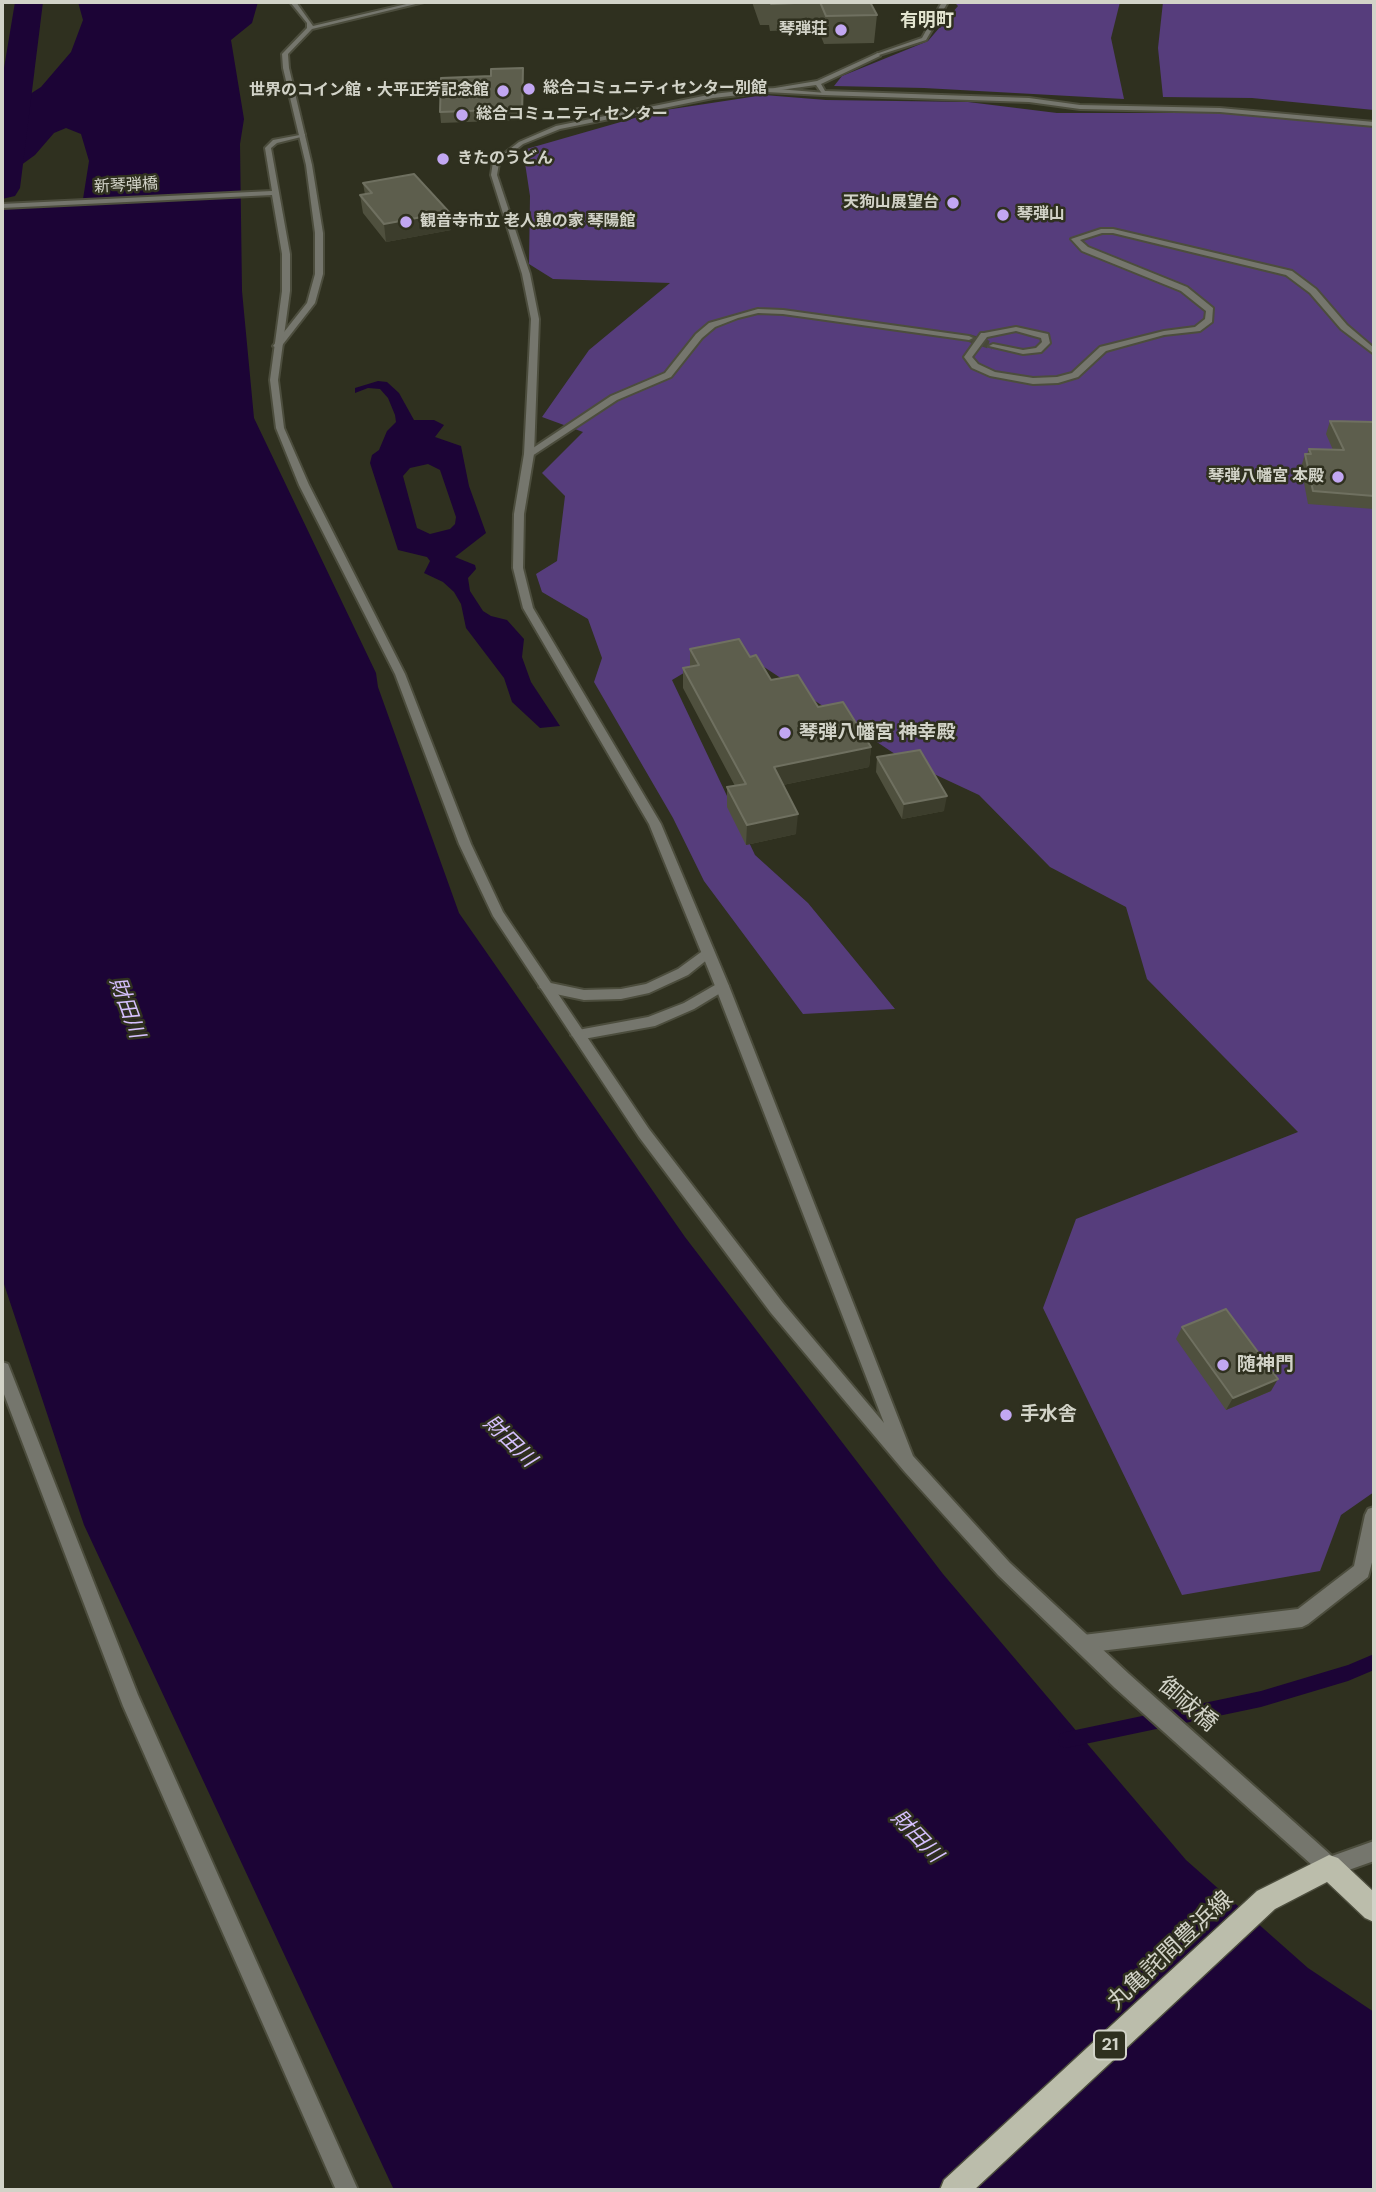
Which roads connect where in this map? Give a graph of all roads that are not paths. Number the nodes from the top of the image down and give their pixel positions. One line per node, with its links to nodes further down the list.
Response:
1 (421, 2): 4 (street)
2 (945, 2): 5 (street)
3 (298, 3): 4 (street)
4 (310, 28): 9 (street)
5 (818, 83): 6 (street); 7 (street)
6 (766, 90): 7 (street); 16 (street)
7 (823, 93): 8 (street)
8 (1374, 124)
9 (303, 135): 10 (street, 御祓橋); 13 (street)
10 (274, 193): 11 (street, 新琴弾橋); 13 (street, 御祓橋)
11 (2, 206)
12 (968, 338): 16 (street)
13 (277, 345): 19 (street, 御祓橋)
14 (993, 345): 15 (street)
15 (1374, 352)
16 (529, 454): 17 (street)
17 (708, 952): 18 (street); 19 (street)
18 (722, 986): 20 (street); 22 (street)
19 (546, 987): 20 (street, 御祓橋)
20 (578, 1035): 22 (street, 御祓橋)
21 (2, 1369): 28 (street)
22 (910, 1465): 24 (street, 御祓橋)
23 (1374, 1516): 24 (street)
24 (1083, 1644): 26 (street, 御祓橋)
25 (1374, 1851): 26 (street)
26 (1329, 1867): 27 (main road); 29 (main road, 丸亀詫間豊浜線 / 21)
27 (1374, 1909)
28 (348, 2190)
29 (954, 2190)

